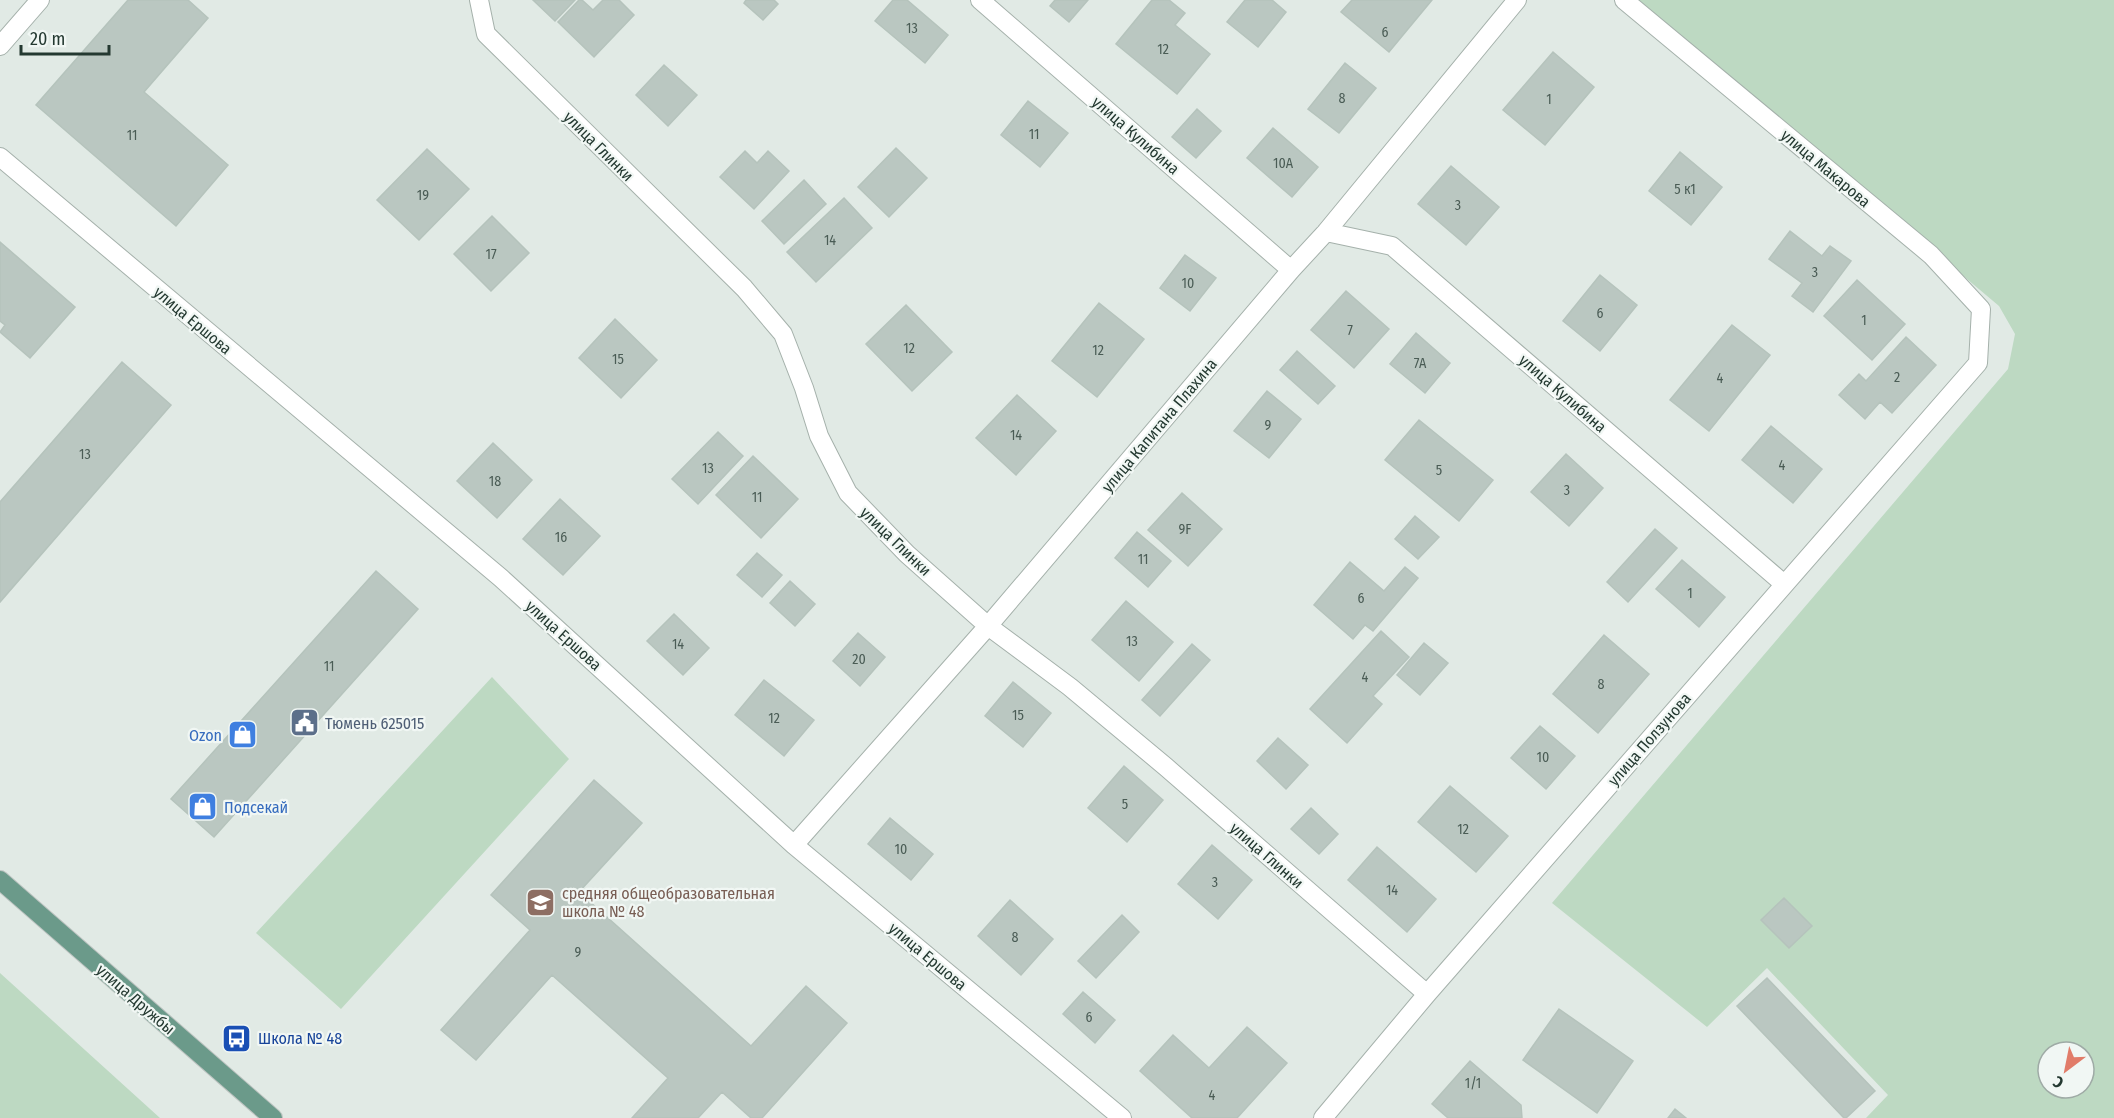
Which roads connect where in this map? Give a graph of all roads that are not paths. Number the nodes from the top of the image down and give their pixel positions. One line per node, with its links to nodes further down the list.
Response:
1 (40, 0): 6 (street)
2 (479, 0): 12 (street, улица Глинки)
3 (980, 0): 9 (street, улица Кулибина)
4 (1517, 0): 8 (street, улица Капитана Плахина)
5 (1624, 0): 10 (street, улица Макарова)
6 (0, 46)
7 (0, 157): 13 (street, улица Ершова)
8 (1326, 232): 9 (street, улица Капитана Плахина); 11 (street, улица Кулибина)
9 (1291, 270): 12 (street, улица Капитана Плахина)
10 (1977, 363): 11 (street, улица Ползунова)
11 (1784, 584): 15 (street, улица Ползунова)
12 (988, 626): 13 (street, улица Капитана Плахина); 15 (street, улица Глинки)
13 (794, 845): 17 (street, улица Ершова)
14 (0, 880): 16 (main road, улица Дружбы)
15 (1427, 994): 18 (street, улица Ползунова)
16 (273, 1118)
17 (1122, 1118)
18 (1323, 1118)

